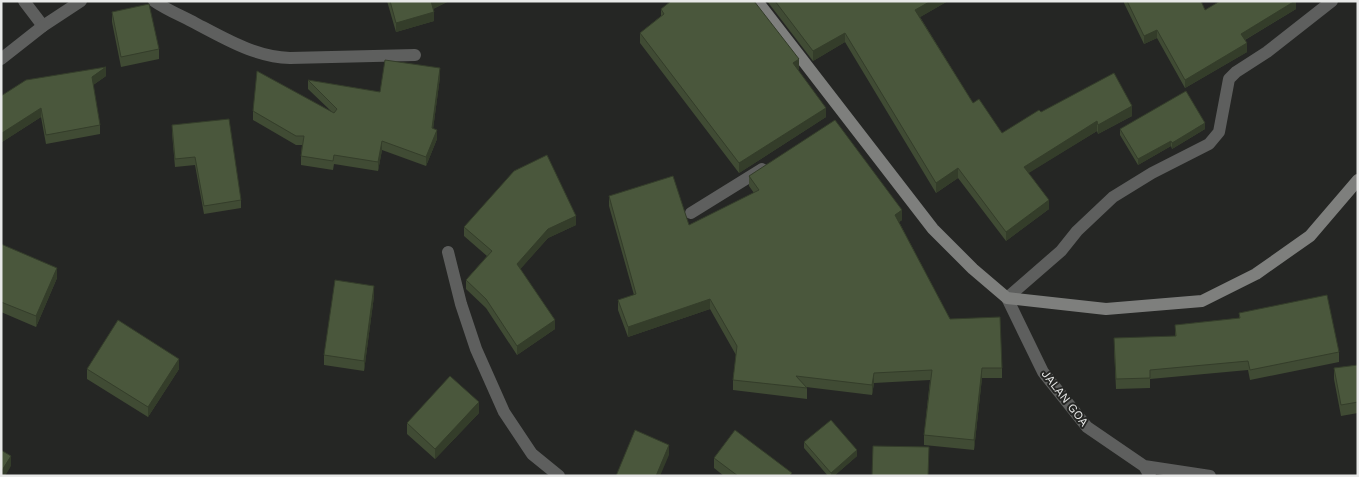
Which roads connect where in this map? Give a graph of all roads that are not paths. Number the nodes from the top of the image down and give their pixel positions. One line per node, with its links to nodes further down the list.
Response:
1 (24, 1): 6 (street)
2 (81, 1): 6 (street)
3 (154, 1): 7 (street)
4 (757, 1): 13 (street)
5 (1332, 1): 13 (street)
6 (42, 26): 8 (street)
7 (416, 55)
8 (1, 59)
9 (772, 162): 11 (street)
10 (1358, 180): 13 (street)
11 (691, 213)
12 (448, 252): 15 (street)
13 (1007, 298): 14 (street, JALAN GOA)
14 (1147, 471): 16 (street)
15 (559, 476)
16 (1210, 476)

